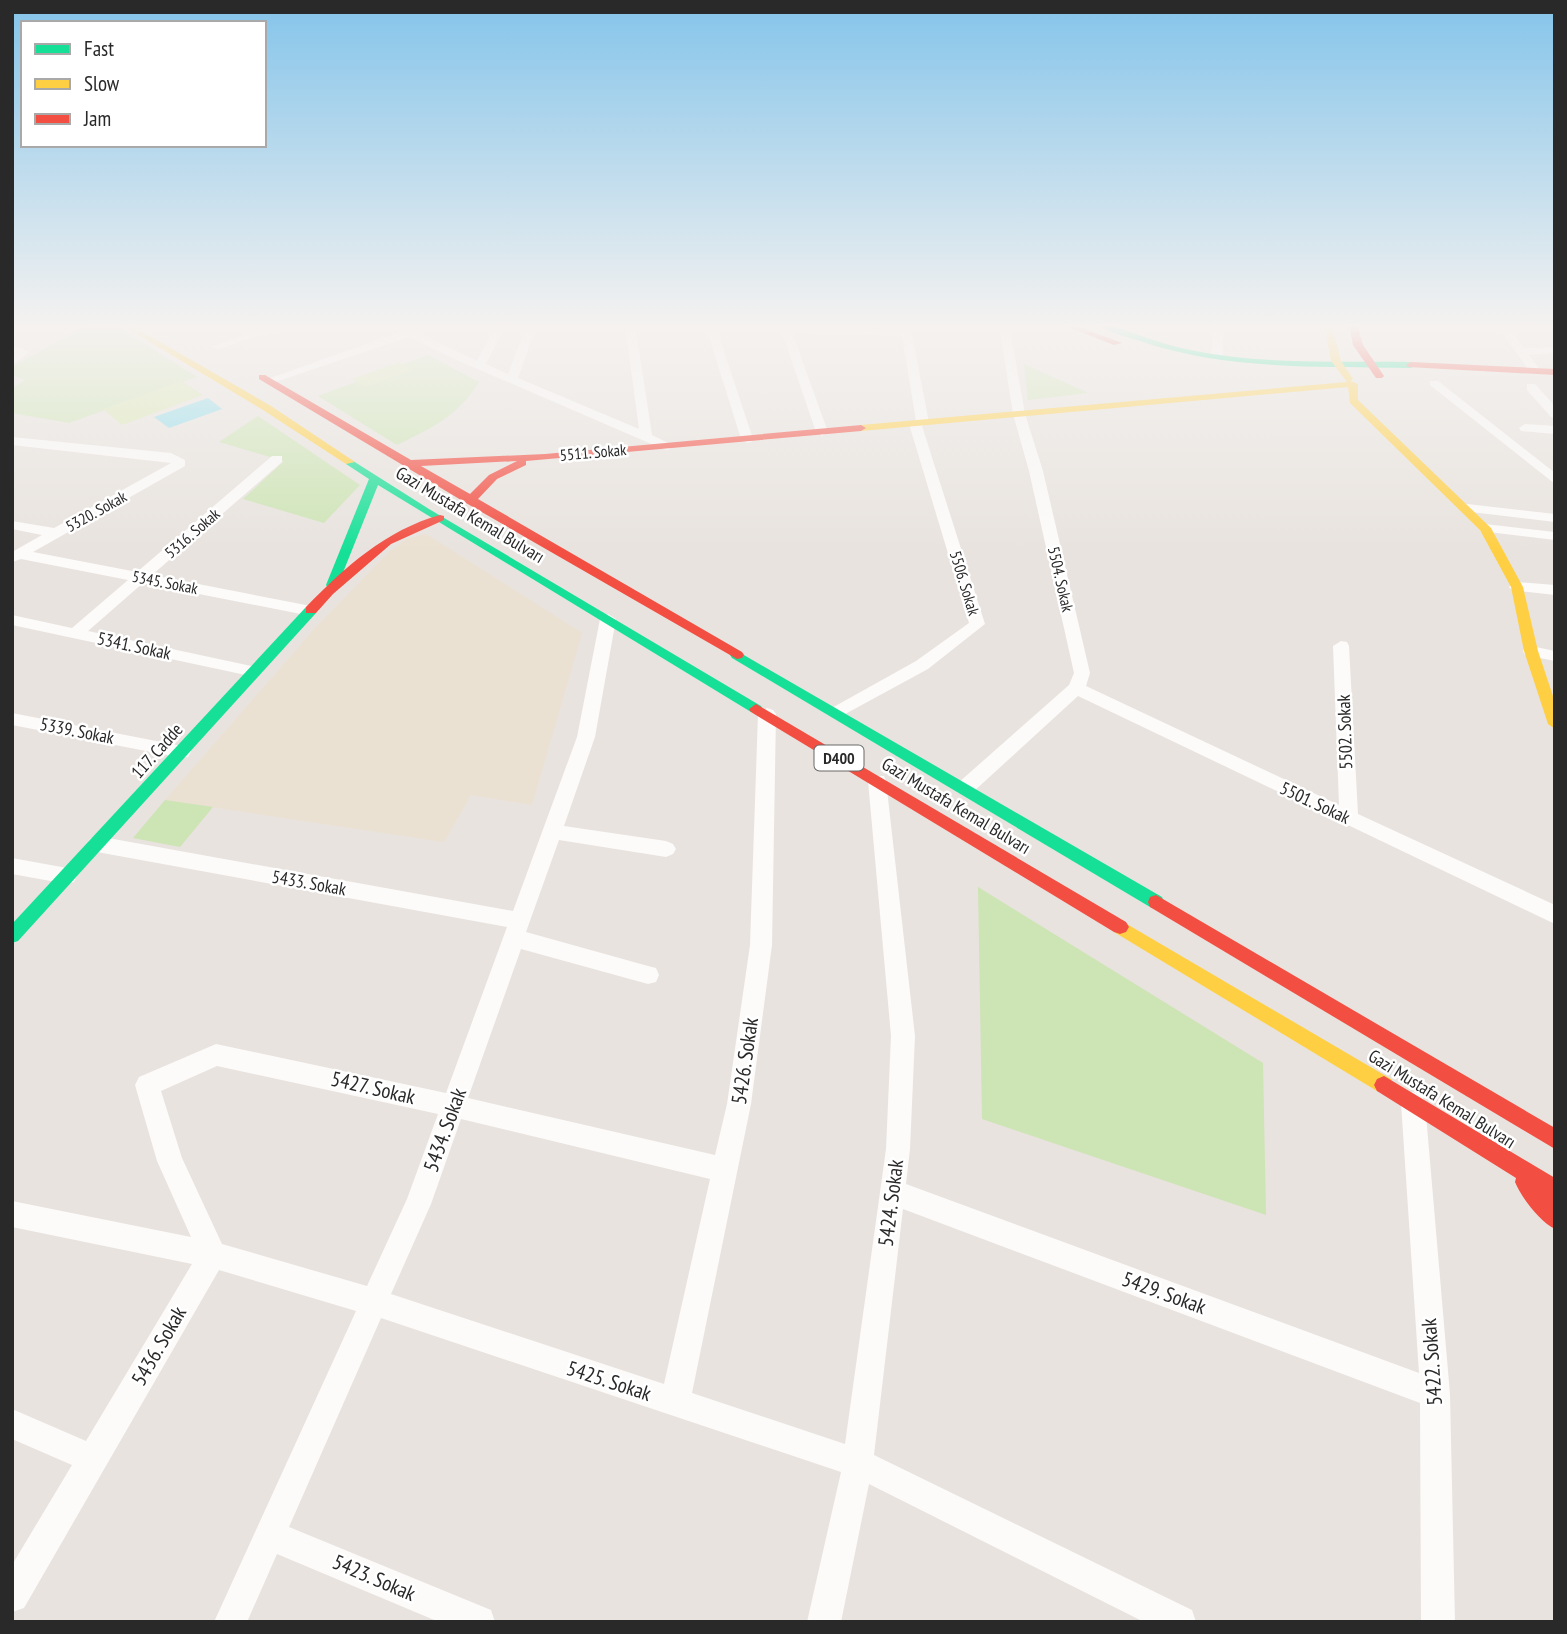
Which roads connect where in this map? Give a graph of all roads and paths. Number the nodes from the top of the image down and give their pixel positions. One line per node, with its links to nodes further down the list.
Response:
1 (255, 400): 24 (main road, Gazi Mustafa Kemal Bulvarı / D400)
2 (301, 400): 23 (main road, Gazi Mustafa Kemal Bulvarı / D400)
3 (562, 400): 17 (street)
4 (641, 400): 17 (street)
5 (735, 400): 18 (street)
6 (811, 400): 16 (street)
7 (916, 400): 13 (street)
8 (1017, 400): 12 (street, 5504. Sokak)
9 (1164, 400): 12 (main road, 5511. Sokak)
10 (1456, 400): 25 (street)
11 (1353, 401): 27 (main road)
12 (1019, 414): 13 (main road, 5511. Sokak); 48 (street, 5504. Sokak)
13 (919, 423): 16 (main road, 5511. Sokak); 49 (street, 5506. Sokak)
14 (1525, 428): 15 (street)
15 (1555, 430)
16 (822, 432): 18 (main road, 5511. Sokak)
17 (646, 436): 20 (street)
18 (747, 439): 20 (main road, 5511. Sokak)
19 (12, 441): 32 (street, 5320. Sokak)
20 (668, 446): 21 (main road, 5511. Sokak)
21 (545, 457): 23 (main road); 26 (main road)
22 (277, 458): 35 (street, 5316. Sokak)
23 (410, 463): 26 (main road, Gazi Mustafa Kemal Bulvarı / D400)
24 (375, 479): 28 (main road, Gazi Mustafa Kemal Bulvarı / D400); 37 (main road, 117. Cadde)
25 (1555, 480)
26 (470, 500): 49 (main road, Gazi Mustafa Kemal Bulvarı / D400)
27 (1467, 508): 29 (street); 31 (main road)
28 (440, 518): 37 (main road, 117. Cadde); 40 (main road, Gazi Mustafa Kemal Bulvarı / D400)
29 (1555, 518)
30 (12, 525): 32 (street)
31 (1485, 528): 33 (street); 36 (main road)
32 (56, 533): 34 (street, 5320. Sokak)
33 (1555, 536)
34 (16, 556): 35 (street, 5345. Sokak)
35 (141, 578): 39 (street, 5345. Sokak); 42 (street, 5316. Sokak)
36 (1517, 587): 38 (street); 45 (main road)
37 (330, 590): 39 (main road, 117. Cadde)
38 (1555, 590)
39 (311, 611): 47 (main road, 117. Cadde)
40 (608, 619): 50 (main road, Gazi Mustafa Kemal Bulvarı / D400); 57 (street, 5434. Sokak)
41 (20, 622): 42 (street, 5341. Sokak); 43 (street)
42 (75, 634): 47 (street, 5341. Sokak)
43 (12, 635)
44 (1341, 646): 56 (street, 5502. Sokak)
45 (1531, 651): 46 (street); 52 (main road)
46 (1555, 656)
47 (255, 672): 53 (main road, 117. Cadde)
48 (1077, 688): 55 (street); 56 (street, 5501. Sokak)
49 (836, 713): 55 (main road, Gazi Mustafa Kemal Bulvarı / D400)
50 (766, 714): 54 (main road, Gazi Mustafa Kemal Bulvarı / D400); 70 (street, 5426. Sokak)
51 (12, 719): 53 (street, 5339. Sokak)
52 (1555, 724)
53 (182, 752): 58 (main road, 117. Cadde)
54 (877, 781): 66 (main road, Gazi Mustafa Kemal Bulvarı / D400); 72 (street, 5424. Sokak)
55 (965, 788): 68 (main road, Gazi Mustafa Kemal Bulvarı / D400)
56 (1349, 818): 62 (street, 5501. Sokak)
57 (553, 832): 59 (street); 63 (street, 5434. Sokak)
58 (97, 845): 61 (main road, 117. Cadde); 63 (street, 5433. Sokak)
59 (666, 849)
60 (12, 866): 61 (street)
61 (67, 876): 64 (main road, 117. Cadde)
62 (1555, 915)
63 (518, 930): 65 (street, 5433. Sokak); 67 (street, 5434. Sokak)
64 (12, 936)
65 (648, 975)
66 (1413, 1102): 69 (main road, Gazi Mustafa Kemal Bulvarı / D400); 77 (street, 5422. Sokak)
67 (454, 1106): 70 (street, 5427. Sokak); 75 (street, 5427. Sokak); 76 (street, 5434. Sokak)
68 (1555, 1139)
69 (1507, 1161): 71 (main road, Gazi Mustafa Kemal Bulvarı / D400); 74 (main road)
70 (725, 1170): 78 (street, 5426. Sokak)
71 (1555, 1190)
72 (893, 1192): 77 (street, 5429. Sokak); 81 (street, 5424. Sokak)
73 (12, 1214): 75 (street, 5425. Sokak)
74 (1555, 1218)
75 (213, 1255): 76 (street, 5425. Sokak); 80 (street, 5436. Sokak)
76 (373, 1302): 78 (street, 5425. Sokak); 82 (street, 5434. Sokak)
77 (1435, 1394): 88 (street, 5422. Sokak)
78 (676, 1402): 81 (street, 5425. Sokak)
79 (12, 1424): 80 (street)
80 (93, 1459): 83 (street, 5436. Sokak)
81 (858, 1464): 86 (street, 5424. Sokak); 87 (street, 5425. Sokak)
82 (269, 1535): 84 (street, 5434. Sokak); 85 (street, 5423. Sokak)
83 (12, 1596)
84 (230, 1622)
85 (479, 1622)
86 (824, 1622)
87 (1180, 1622)
88 (1438, 1622)

